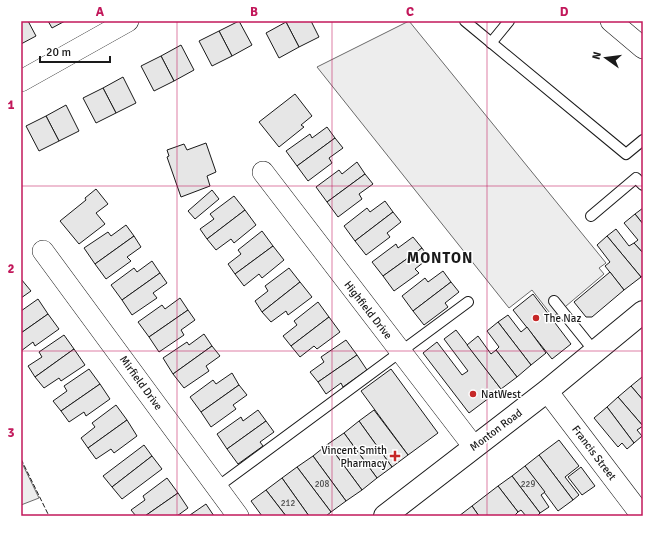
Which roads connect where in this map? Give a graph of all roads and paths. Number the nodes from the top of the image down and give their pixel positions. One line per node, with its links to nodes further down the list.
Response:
1 (128, 21): 7 (street)
2 (465, 21): 5 (lane)
3 (509, 21): 5 (lane)
4 (623, 25): 6 (street)
5 (491, 43): 8 (lane)
6 (643, 48)
7 (21, 81)
8 (643, 140)
9 (263, 172): 17 (street, Highfield Drive)
10 (643, 186): 11 (lane)
11 (591, 216)
12 (42, 251): 20 (street, Mirfield Drive)
13 (554, 301): 16 (lane)
14 (468, 302): 17 (lane)
15 (643, 312): 16 (main road, Monton Road)
16 (595, 352): 18 (main road, Monton Road)
17 (401, 353): 19 (street, Highfield Drive); 20 (lane)
18 (547, 391): 19 (main road, Monton Road); 21 (street, Francis Street)
19 (474, 447): 23 (main road, Monton Road)
20 (216, 488): 22 (street, Mirfield Drive)
21 (637, 511)
22 (238, 516)
23 (385, 516)

